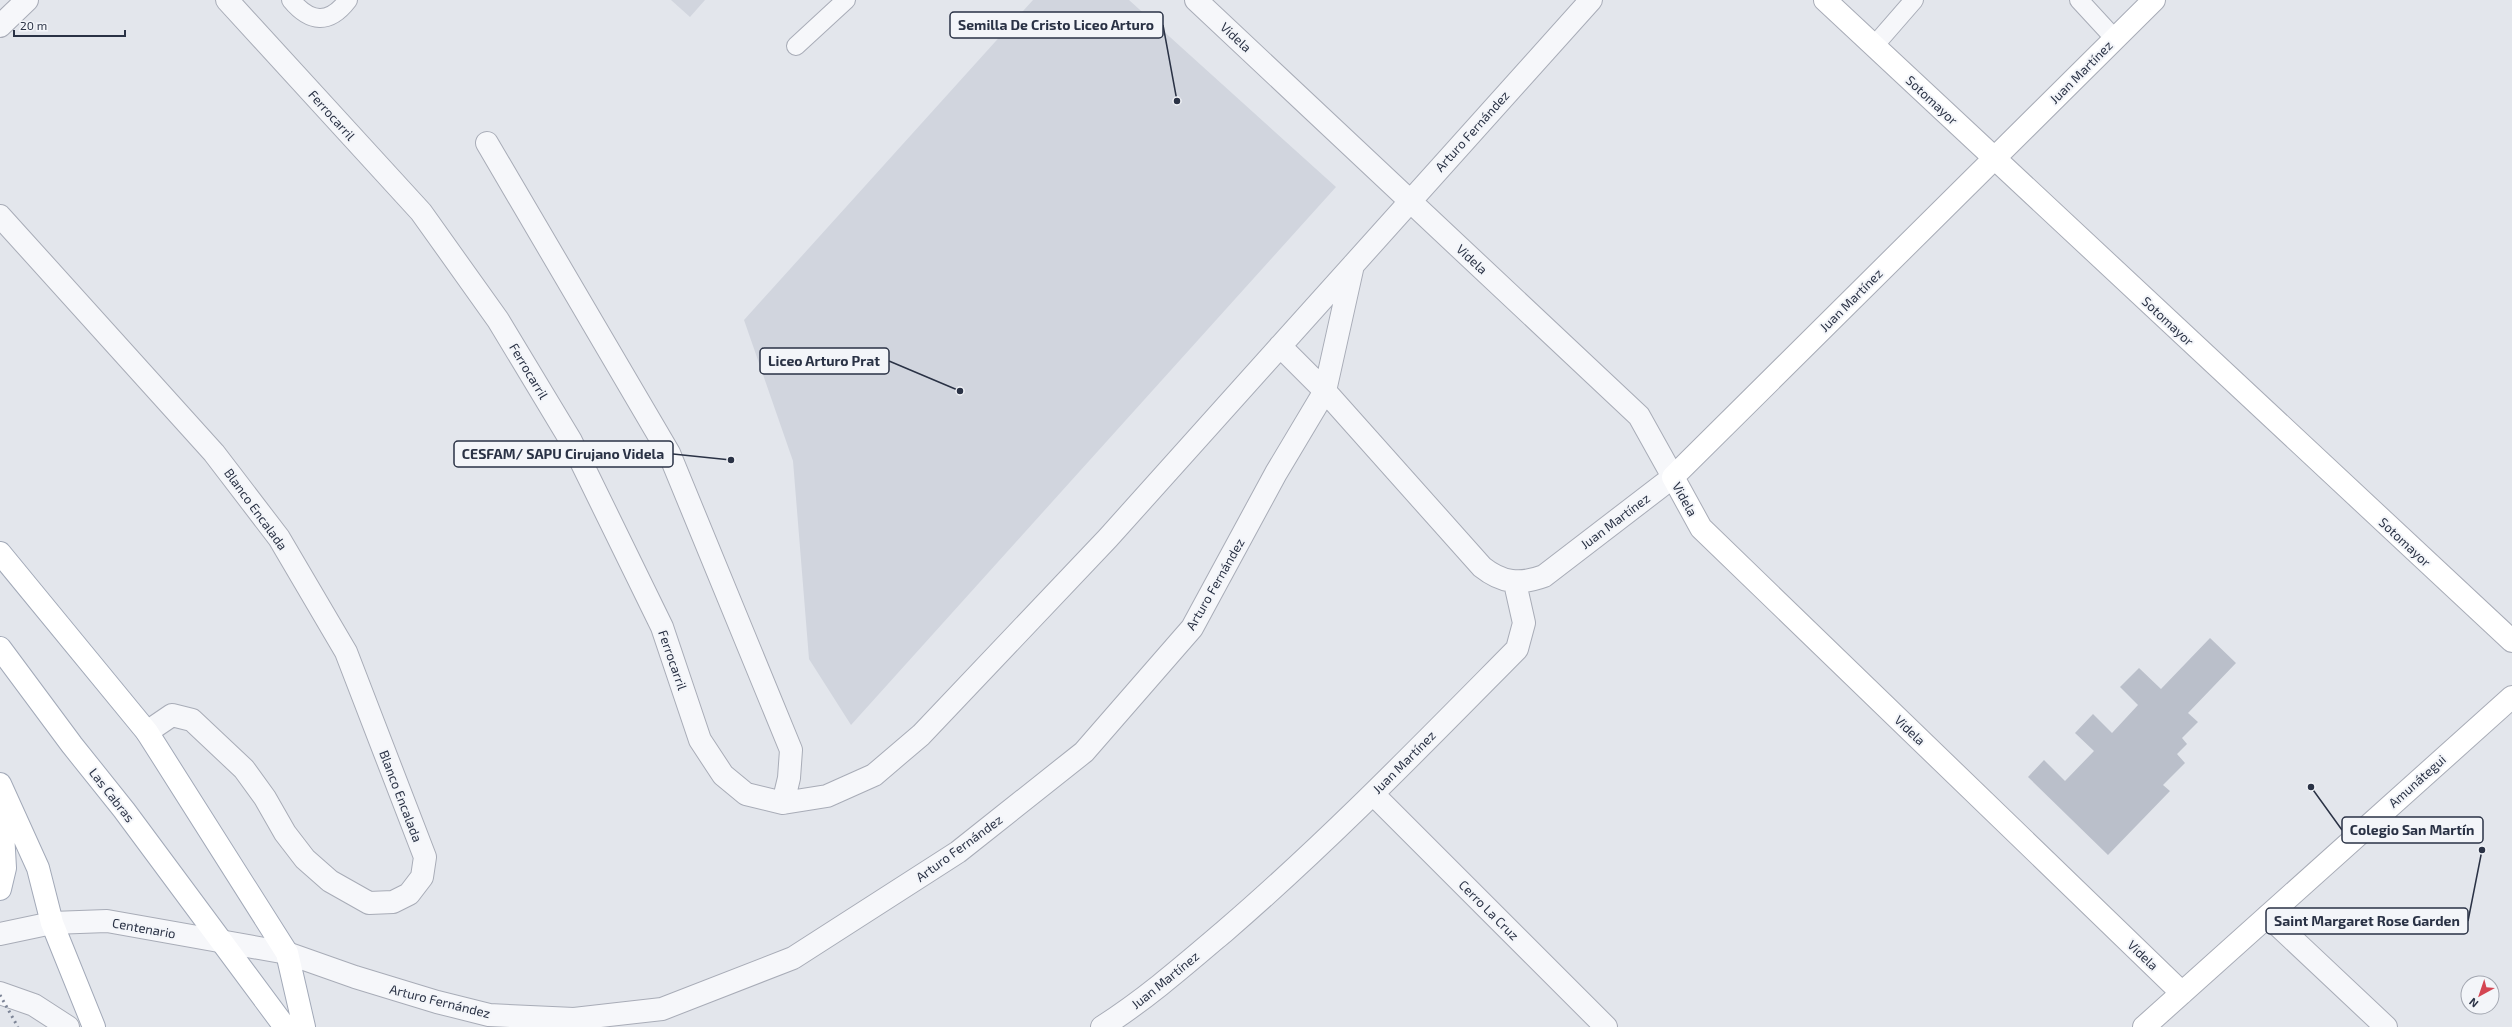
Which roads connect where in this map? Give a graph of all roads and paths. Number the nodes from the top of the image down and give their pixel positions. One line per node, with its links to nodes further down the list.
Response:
1 (27, 0): 12 (street)
2 (227, 0): 31 (street, Ferrocarril)
3 (291, 0): 4 (lane)
4 (348, 0)
5 (846, 0): 14 (lane)
6 (1196, 0): 18 (street, Videla)
7 (1591, 0): 18 (street, Arturo Fernández)
8 (1825, 0): 15 (main road, Sotomayor)
9 (1914, 0): 15 (lane)
10 (2079, 0): 13 (lane)
11 (2154, 0): 13 (main road, Juan Martínez)
12 (0, 26)
13 (2115, 39): 17 (main road, Juan Martínez)
14 (796, 46)
15 (1874, 46): 17 (main road, Sotomayor)
16 (487, 143): 33 (street)
17 (1995, 158): 23 (main road, Juan Martínez); 26 (main road, Sotomayor)
18 (1410, 200): 20 (street, Arturo Fernández); 23 (street, Videla)
19 (0, 216): 29 (street, Blanco Encalada)
20 (1354, 263): 21 (street, Arturo Fernández); 22 (street, Arturo Fernández)
21 (1280, 346): 22 (street); 33 (street, Arturo Fernández)
22 (1325, 391): 25 (street); 39 (street, Arturo Fernández)
23 (1673, 477): 25 (street, Juan Martínez); 41 (main road, Videla)
24 (0, 553): 29 (main road)
25 (1515, 583): 32 (street, Juan Martínez)
26 (2512, 642)
27 (0, 648): 38 (main road, Las Cabras)
28 (2512, 696): 35 (main road, Amunátegui)
29 (147, 732): 39 (main road)
30 (0, 785): 34 (main road); 36 (main road)
31 (746, 794): 33 (street, Arturo Fernández)
32 (1373, 794): 46 (street, Juan Martínez); 47 (street, Cerro La Cruz)
33 (783, 803)
34 (0, 889)
35 (2268, 916): 41 (main road, Amunátegui); 49 (street)
36 (52, 923): 37 (street, Centenario); 38 (street, Centenario); 43 (main road)
37 (0, 934)
38 (223, 943): 39 (street, Centenario); 44 (main road, Las Cabras)
39 (287, 953): 45 (main road)
40 (0, 993): 42 (street)
41 (2182, 993): 48 (main road, Amunátegui)
42 (68, 1027)
43 (94, 1027)
44 (285, 1027)
45 (304, 1027)
46 (1102, 1027)
47 (1606, 1027)
48 (2144, 1027)
49 (2386, 1027)

